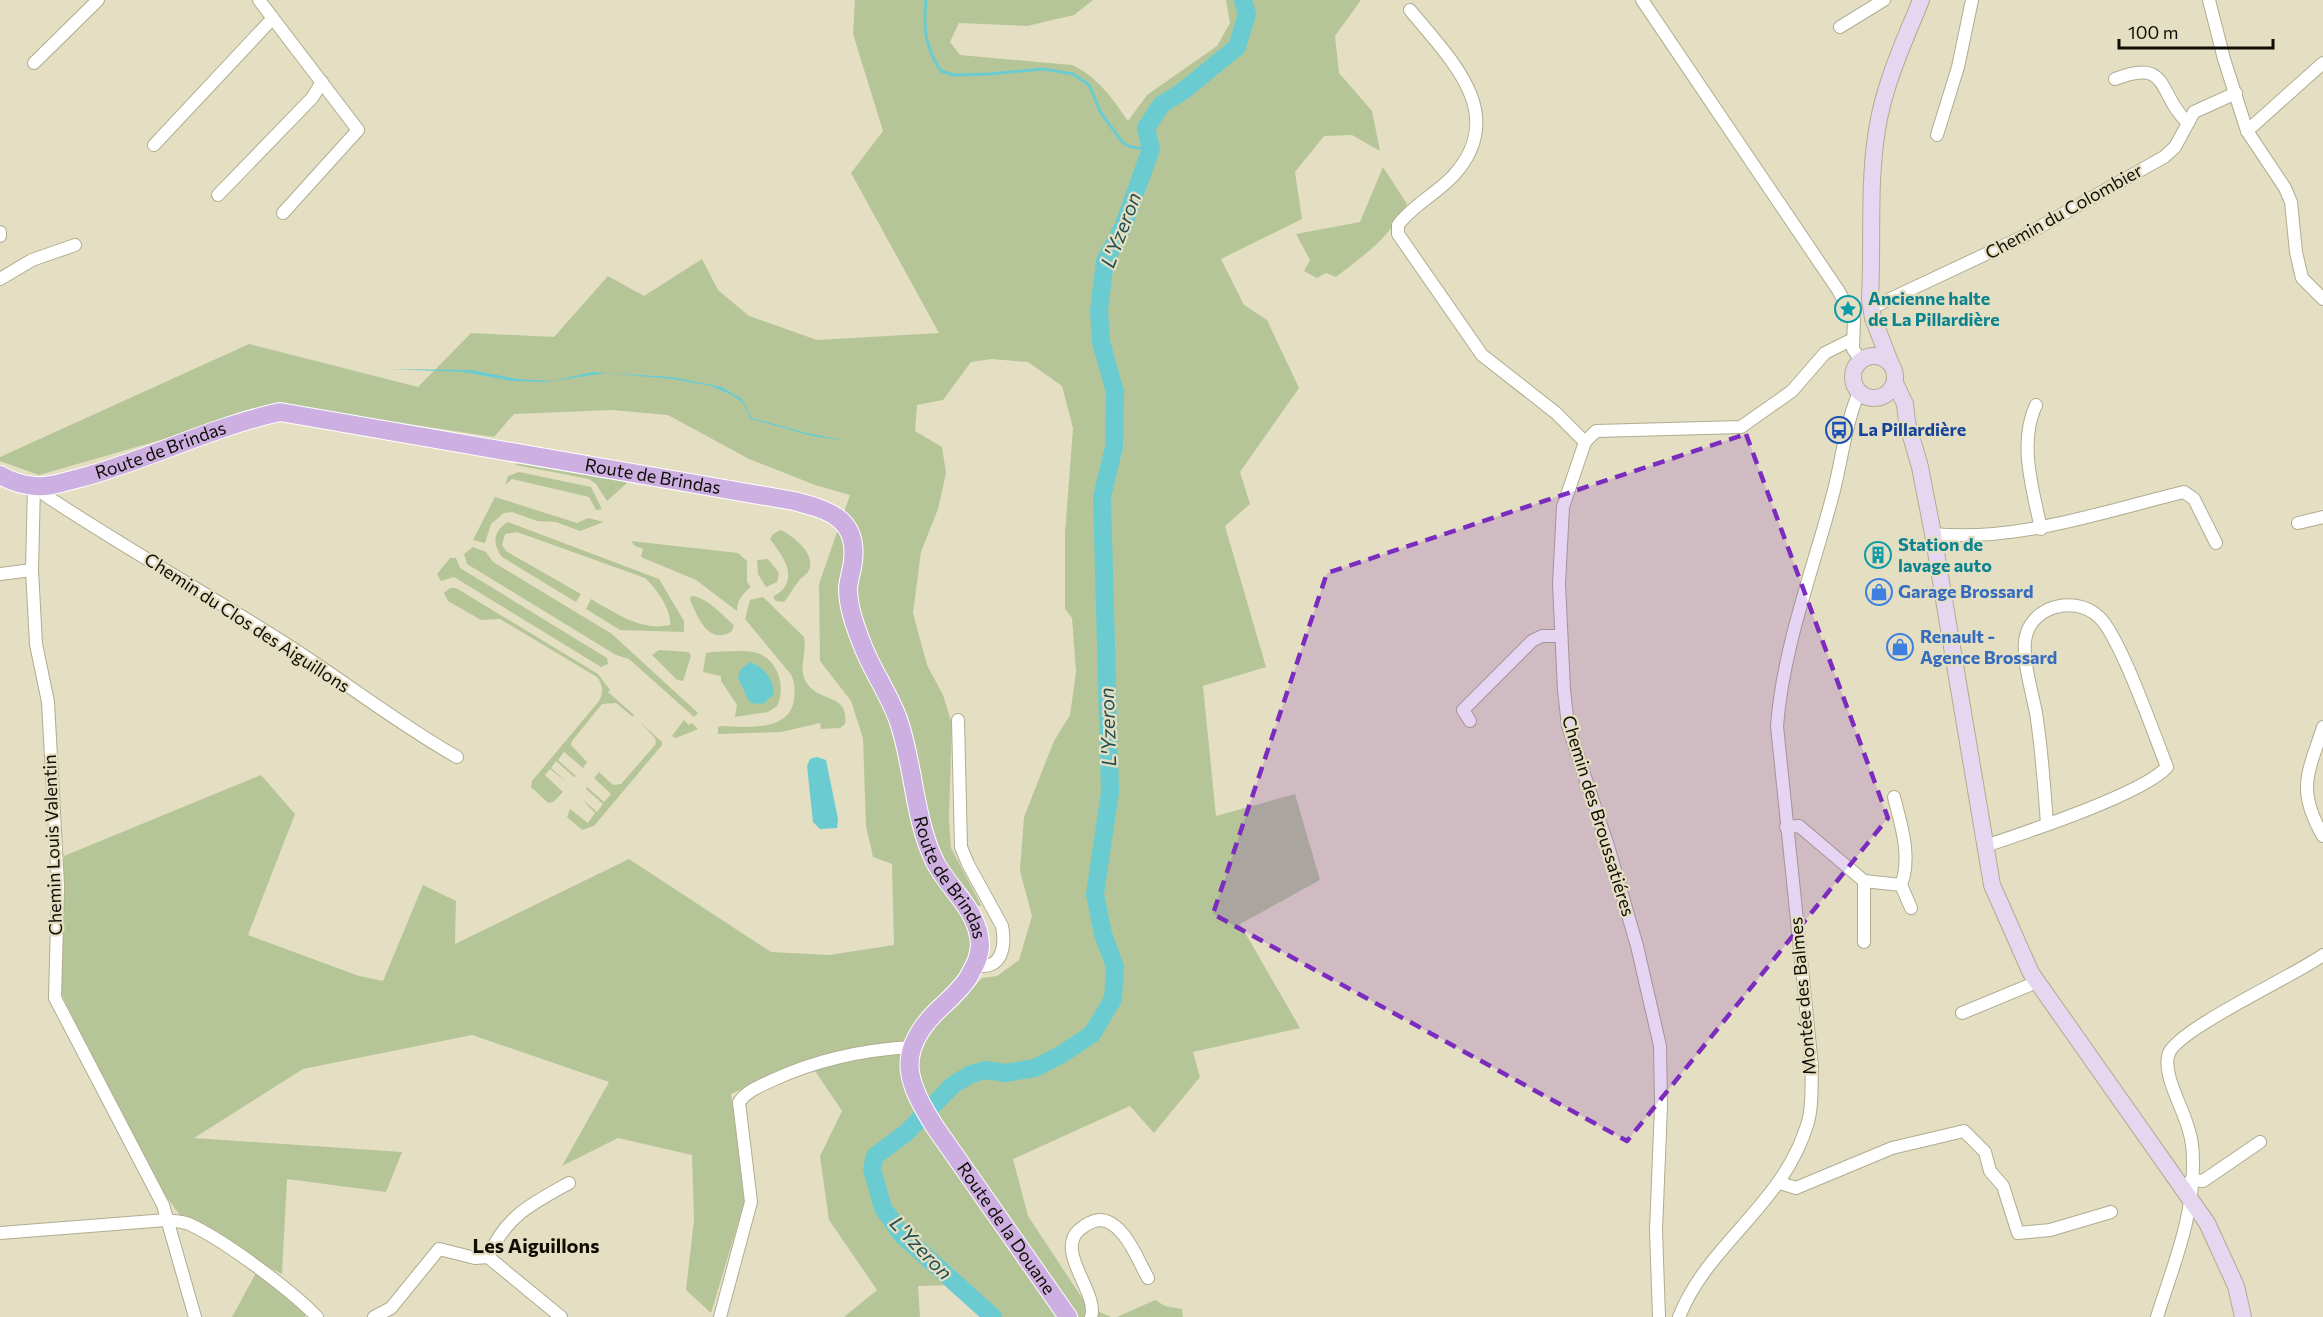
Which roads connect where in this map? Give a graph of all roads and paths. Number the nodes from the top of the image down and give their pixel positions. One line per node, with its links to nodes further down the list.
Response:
1 (98, 0): 11 (street)
2 (259, 0): 9 (street)
3 (1642, 0): 26 (street)
4 (1884, 0): 10 (street)
5 (1922, 0): 25 (main road)
6 (1972, 0): 18 (street)
7 (2209, 0): 15 (street)
8 (1410, 10): 34 (street)
9 (273, 18): 14 (street); 19 (street)
10 (1840, 27)
11 (34, 63)
12 (2323, 63): 17 (street)
13 (2115, 79): 16 (street)
14 (322, 82): 20 (street); 21 (street)
15 (2236, 93): 16 (street, Chemin du Colombier); 17 (street)
16 (2188, 123): 25 (street, Chemin du Colombier)
17 (2247, 131): 24 (street)
18 (1937, 135)
19 (154, 145)
20 (218, 195)
21 (283, 213)
22 (75, 245): 23 (street)
23 (0, 279)
24 (2323, 298)
25 (1872, 313): 27 (main road); 28 (main road)
26 (1853, 339): 27 (street); 34 (street)
27 (1864, 359): 28 (main road); 30 (main road)
28 (1890, 362): 29 (main road)
29 (1894, 383): 31 (main road); 33 (main road)
30 (1859, 392): 31 (main road); 51 (street, Montée des Balmes)
31 (1881, 397): 33 (main road)
32 (2036, 405): 39 (street)
33 (1906, 422): 40 (main road)
34 (1585, 442): 44 (street, Chemin des Broussatiéres)
35 (0, 475): 36 (main road, Route de Brindas)
36 (38, 486): 42 (street, Chemin Louis Valentin); 48 (street, Chemin du Clos des Aiguillons); 59 (main road, Route de Brindas)
37 (2323, 517): 38 (street)
38 (2298, 523)
39 (2041, 529): 40 (street); 41 (street)
40 (1933, 534): 53 (main road)
41 (2216, 543)
42 (32, 570): 43 (street); 69 (street, Chemin Louis Valentin)
43 (0, 574)
44 (1561, 636): 46 (street); 81 (street, Chemin des Broussatiéres)
45 (958, 720): 59 (street, Route de Brindas)
46 (1470, 721)
47 (2323, 727): 52 (street)
48 (457, 757)
49 (1894, 797): 55 (street)
50 (2047, 823): 50 (street); 53 (street)
51 (1786, 827): 54 (street); 66 (street, Montée des Balmes)
52 (2323, 836)
53 (1985, 846): 60 (main road)
54 (1864, 881): 55 (street); 57 (street)
55 (1901, 885): 56 (street)
56 (1911, 908)
57 (1864, 942)
58 (2323, 955): 64 (street)
59 (976, 965): 62 (main road, Route de Brindas)
60 (2037, 982): 61 (street); 67 (main road)
61 (1962, 1013)
62 (912, 1047): 78 (street); 79 (main road, Route de la Douane)
63 (2260, 1142): 64 (street)
64 (2191, 1180): 67 (street)
65 (569, 1183): 71 (street)
66 (1780, 1183): 68 (street); 72 (street, Montée des Balmes)
67 (2190, 1197): 84 (street); 85 (main road)
68 (2111, 1212)
69 (166, 1220): 70 (street); 74 (street, Chemin Louis Valentin); 75 (street)
70 (0, 1233)
71 (488, 1257): 76 (street); 77 (street)
72 (1703, 1275): 82 (street, Montée des Balmes); 83 (street, Montée des Balmes)
73 (1148, 1278): 80 (street, Route de la Douane)
74 (195, 1317)
75 (317, 1317)
76 (374, 1317)
77 (561, 1317)
78 (720, 1317)
79 (1068, 1317)
80 (1091, 1317)
81 (1659, 1317)
82 (1679, 1317)
83 (1688, 1317)
84 (2157, 1317)
85 (2243, 1317)

